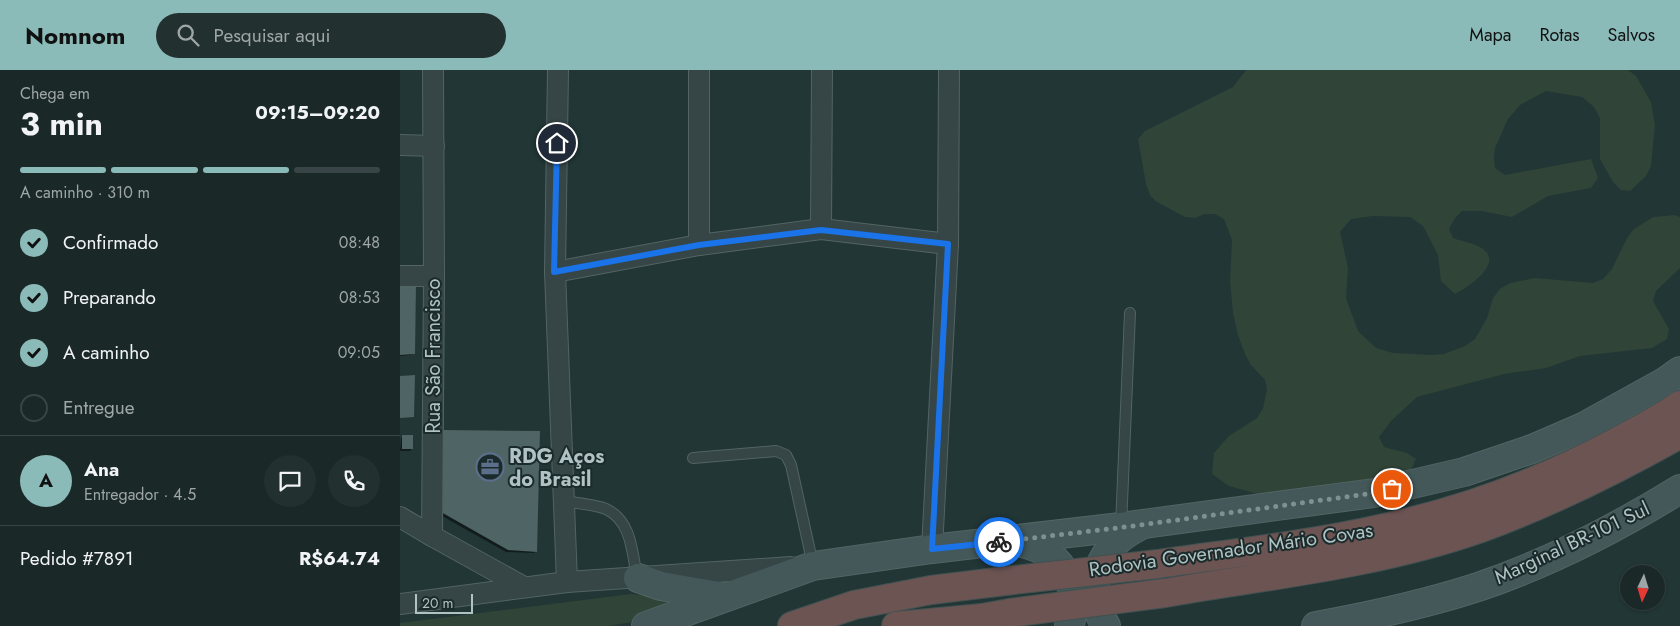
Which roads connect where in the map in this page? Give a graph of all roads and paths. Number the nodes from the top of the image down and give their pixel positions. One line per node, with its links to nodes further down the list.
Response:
1 (433, 70): 7 (street, Rua São Francisco)
2 (558, 70): 11 (street)
3 (699, 70): 10 (street)
4 (822, 70): 8 (street)
5 (949, 70): 9 (street)
6 (400, 145): 7 (street)
7 (434, 146): 13 (street, Rua São Francisco)
8 (821, 230): 9 (street); 10 (street)
9 (948, 244): 25 (street)
10 (699, 245): 11 (street)
11 (554, 272): 20 (street)
12 (400, 276): 13 (street)
13 (434, 276): 23 (street, Rua São Francisco)
14 (1130, 313): 22 (lane)
15 (1680, 371): 22 (main road)
16 (1680, 405): 33 (highway, Rodovia Governador Mário Covas, bridge)
17 (1680, 434): 34 (highway, Rodovia Governador Mário Covas, bridge)
18 (694, 458): 26 (lane)
19 (1680, 489): 37 (main road, Marginal BR-101 Sul)
20 (564, 501): 27 (lane); 28 (street)
21 (400, 517): 23 (street)
22 (1133, 526): 24 (main road); 36 (main road)
23 (432, 536): 29 (street)
24 (1010, 541): 25 (main road); 35 (main road)
25 (932, 549): 26 (main road)
26 (813, 566): 27 (street); 30 (main road)
27 (638, 578): 28 (street); 30 (main road)
28 (567, 582): 29 (street)
29 (524, 587): 31 (street)
30 (726, 598): 32 (main road)
31 (400, 604)
32 (646, 626)
33 (792, 626)
34 (896, 626)
35 (1069, 626)
36 (1106, 626)
37 (1316, 626)

